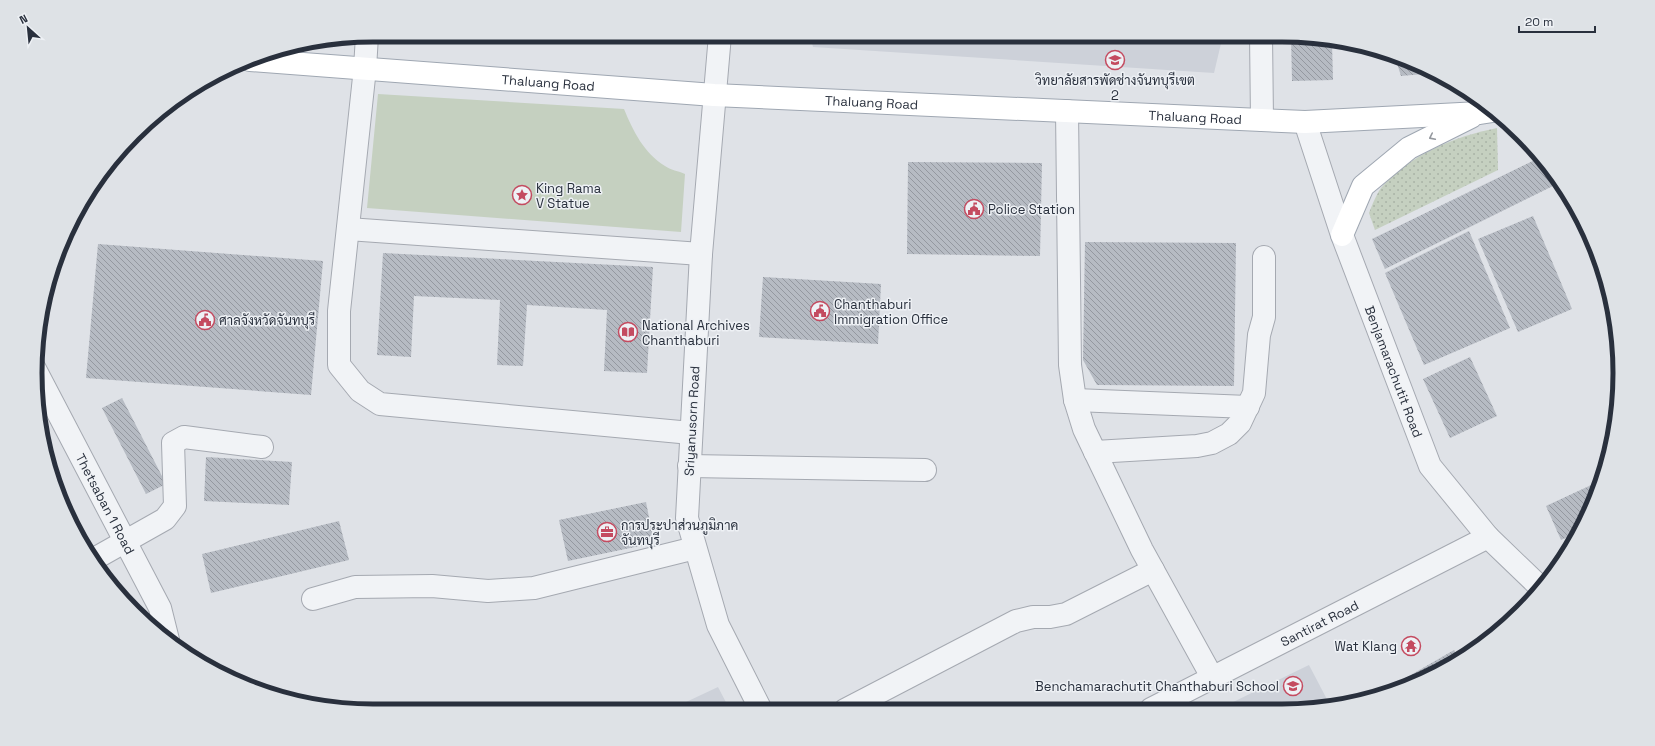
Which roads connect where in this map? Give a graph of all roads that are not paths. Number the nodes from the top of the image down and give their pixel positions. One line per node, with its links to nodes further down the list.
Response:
1 (367, 42): 5 (street)
2 (719, 42): 6 (street, Sriyanusorn Road)
3 (1261, 42): 10 (street)
4 (264, 61): 5 (main road, Thaluang Road)
5 (365, 68): 6 (main road, Thaluang Road); 12 (street)
6 (714, 95): 8 (main road, Thaluang Road); 14 (street, Sriyanusorn Road)
7 (1484, 110): 11 (main road, Thaluang Road)
8 (1067, 111): 10 (main road, Thaluang Road); 17 (street)
9 (1485, 111): 13 (main road, one-way to 13)
10 (1262, 120): 11 (main road, Thaluang Road)
11 (1305, 122): 13 (street, Benjamarachutit Road)
12 (348, 229): 14 (street); 19 (street)
13 (1342, 235): 24 (street, Benjamarachutit Road)
14 (701, 254): 19 (street, Sriyanusorn Road)
15 (1264, 257): 18 (street)
16 (42, 383): 25 (street, Thetsaban 1 Road)
17 (1074, 400): 18 (street); 21 (street)
18 (1248, 407): 21 (street)
19 (691, 433): 22 (street, Sriyanusorn Road)
20 (262, 447): 25 (street)
21 (1095, 452): 28 (street)
22 (690, 466): 23 (street); 26 (street, Sriyanusorn Road)
23 (925, 470)
24 (1488, 537): 29 (street, Benjamarachutit Road); 32 (street, Santirat Road)
25 (125, 542): 27 (street); 31 (street, Thetsaban 1 Road)
26 (695, 548): 30 (street); 33 (street, Sriyanusorn Road)
27 (98, 557)
28 (1152, 570): 32 (street); 34 (street)
29 (1537, 584)
30 (313, 599)
31 (166, 632)
32 (1212, 677): 35 (street, Santirat Road)
33 (758, 704)
34 (857, 704)
35 (1161, 704)

